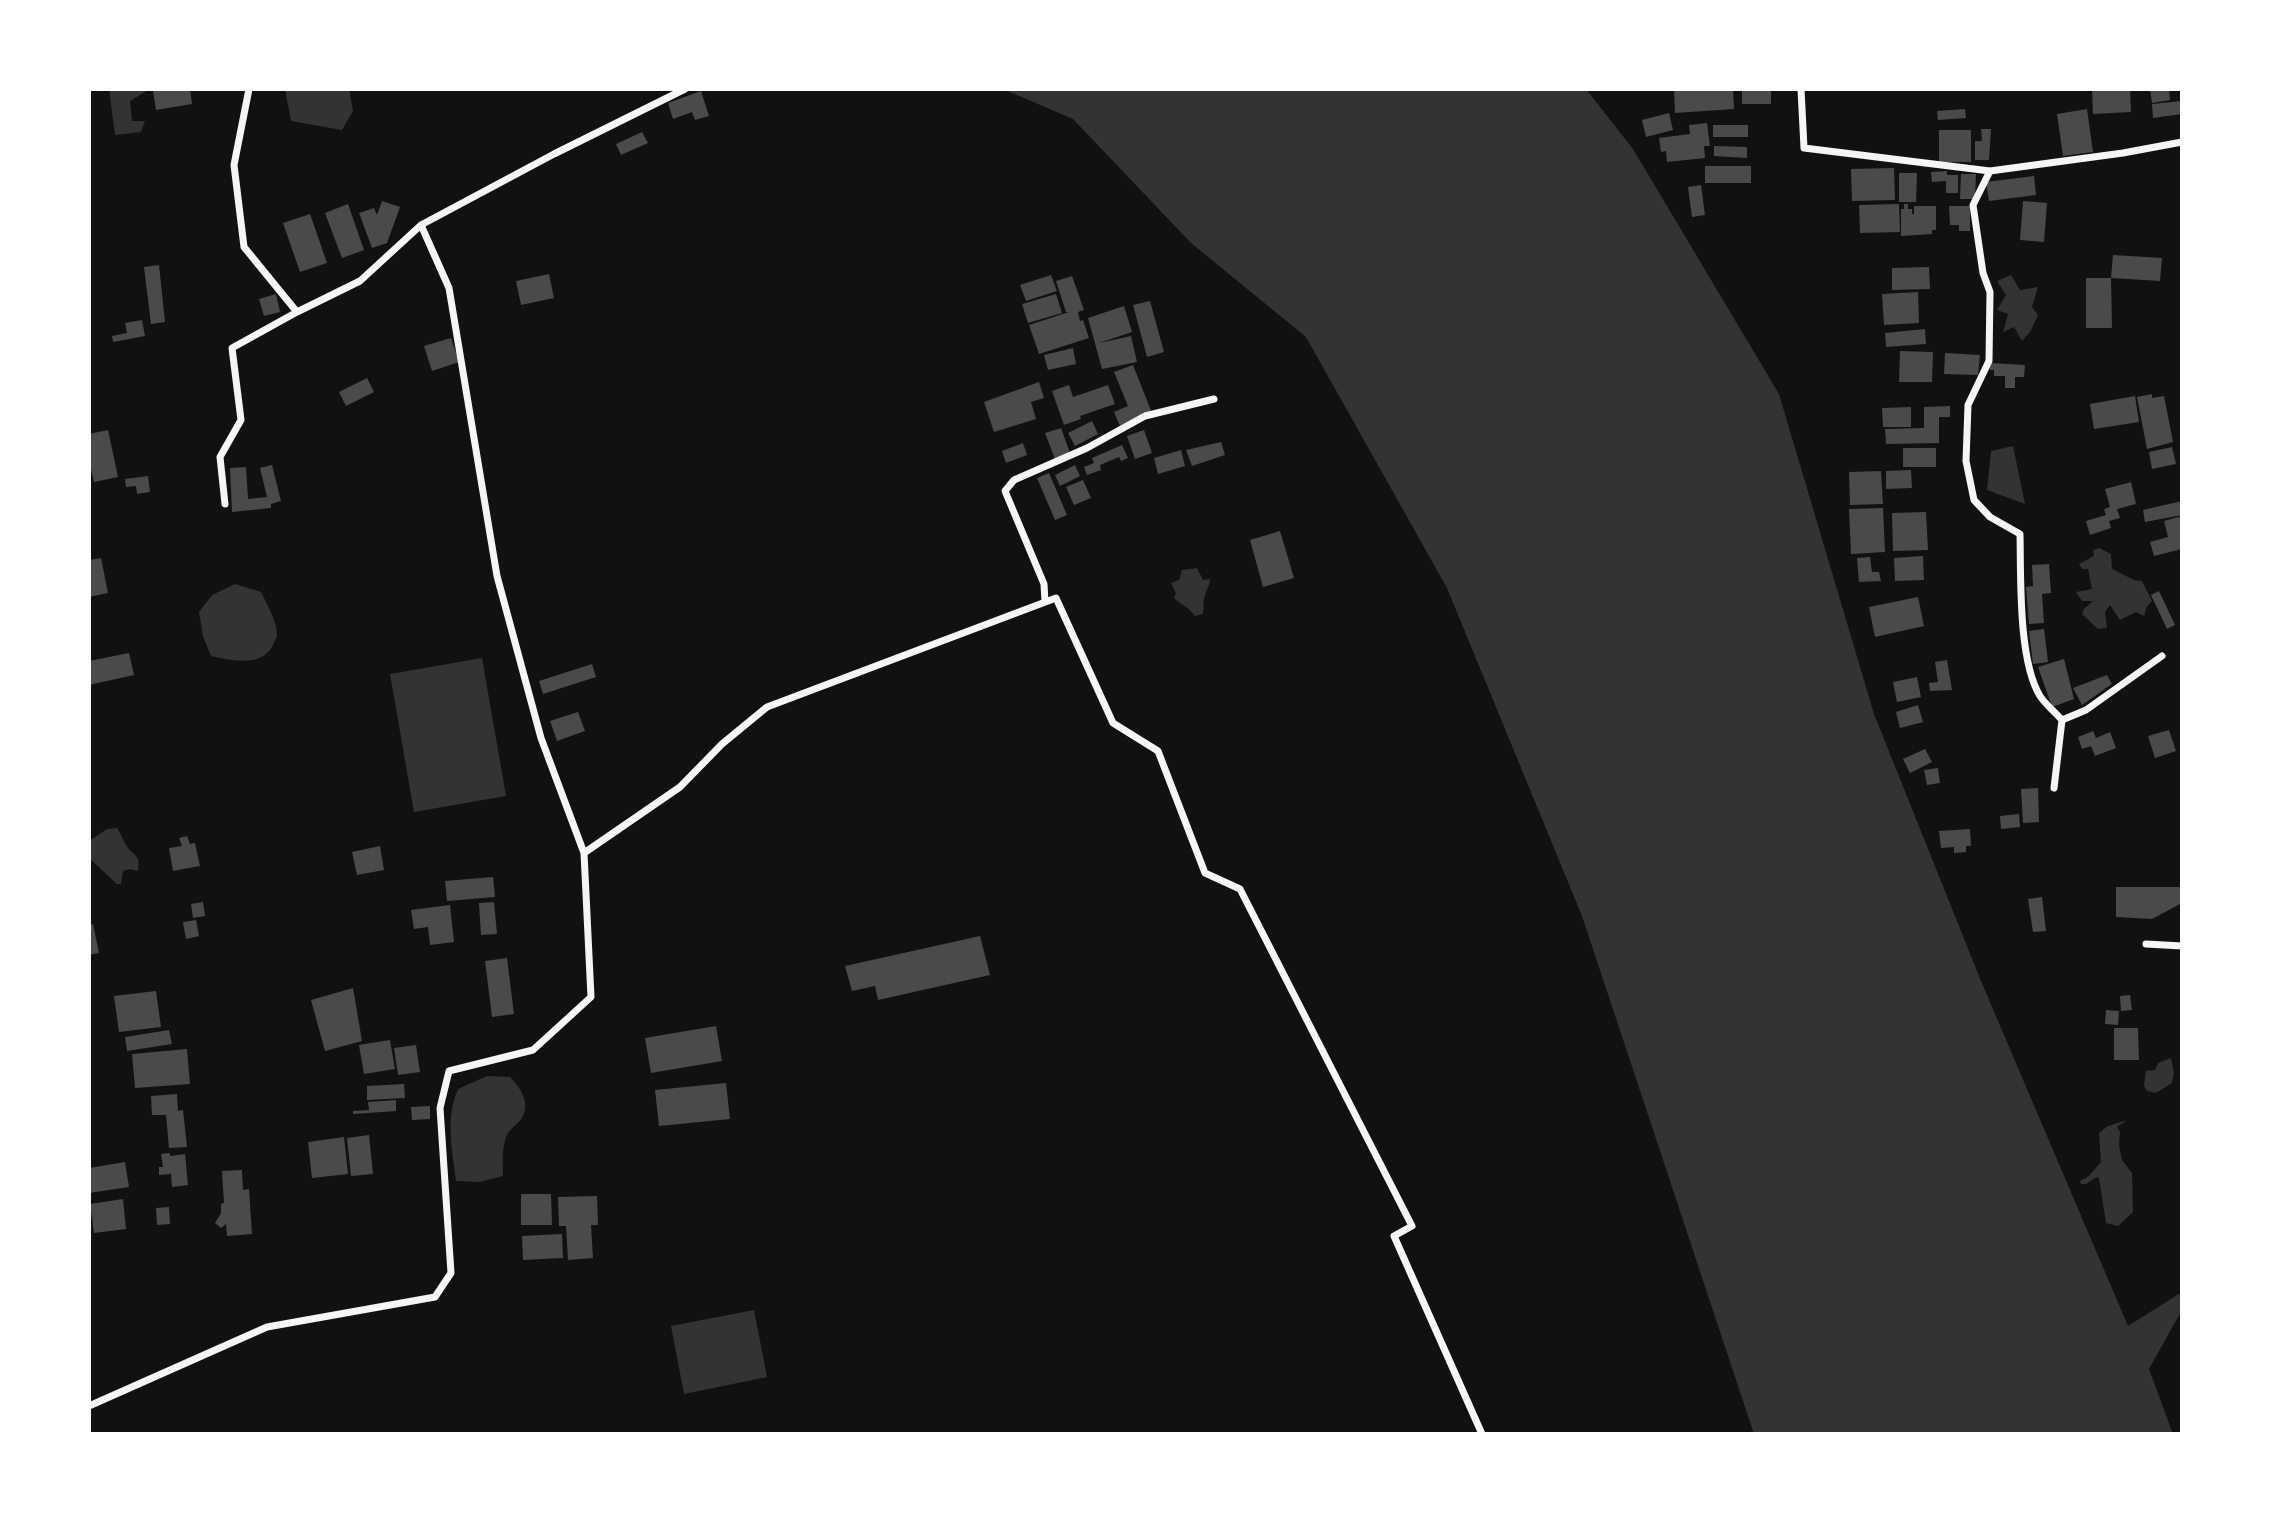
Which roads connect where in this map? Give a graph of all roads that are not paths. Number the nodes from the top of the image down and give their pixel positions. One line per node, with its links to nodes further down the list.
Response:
1 (249, 89): 7 (street)
2 (685, 89): 6 (street)
3 (1801, 89): 5 (street)
4 (2182, 142): 5 (street)
5 (1990, 172): 12 (street)
6 (421, 225): 7 (street); 14 (street)
7 (297, 312): 9 (street)
8 (1214, 399): 10 (street)
9 (225, 504)
10 (1045, 602): 14 (street); 18 (street)
11 (2162, 656): 12 (street)
12 (2062, 720): 13 (street)
13 (2054, 788)
14 (584, 853): 17 (street)
15 (2146, 944): 16 (street)
16 (2182, 946)
17 (89, 1406)
18 (1482, 1434)

